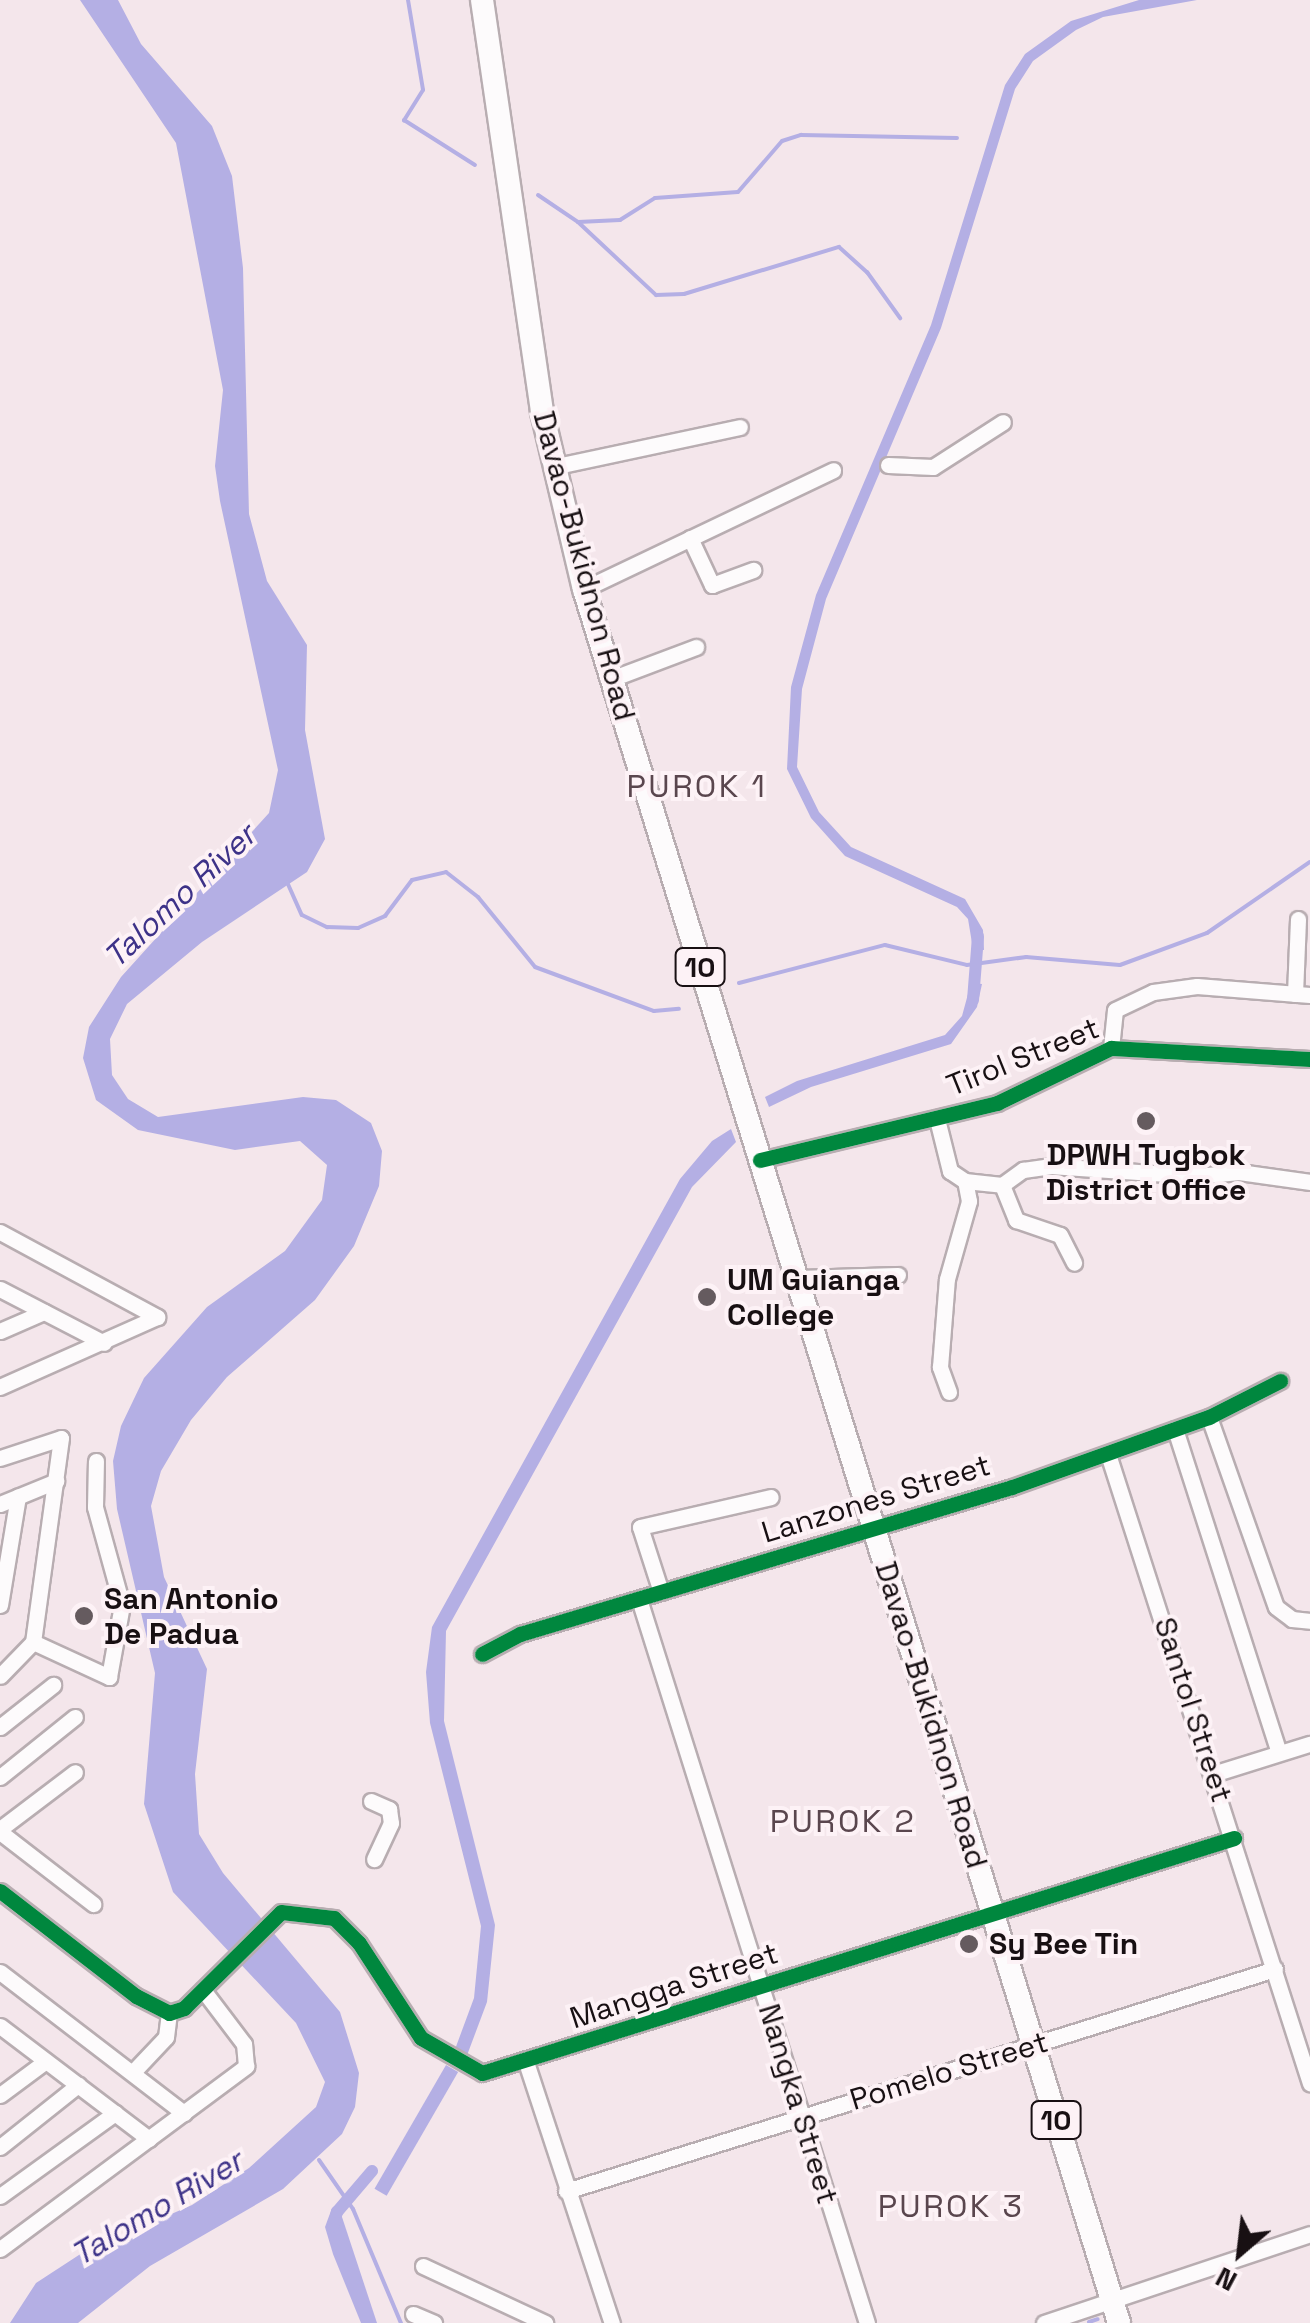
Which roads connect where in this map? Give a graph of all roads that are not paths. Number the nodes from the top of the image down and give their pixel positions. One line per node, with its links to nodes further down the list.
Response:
1 (482, 0): 5 (highway, Davao-Bukidnon Road / 10)
2 (1003, 422): 4 (street)
3 (740, 427): 5 (street)
4 (888, 465)
5 (552, 467): 9 (highway, Davao-Bukidnon Road / 10)
6 (833, 470): 7 (street)
7 (690, 538): 8 (street); 9 (street)
8 (753, 570)
9 (584, 589): 11 (highway, Davao-Bukidnon Road / 10)
10 (696, 647): 11 (street)
11 (612, 680): 17 (highway, Davao-Bukidnon Road / 10)
12 (1298, 919): 13 (street)
13 (1302, 994): 14 (street)
14 (1111, 1048): 15 (street, Tirol Street); 16 (street, Tirol Street)
15 (1310, 1059)
16 (937, 1120): 17 (street, Tirol Street); 18 (street)
17 (760, 1160): 24 (highway, Davao-Bukidnon Road / 10)
18 (964, 1182): 20 (street); 31 (street)
19 (1310, 1182): 20 (street)
20 (1002, 1185): 22 (street)
21 (0, 1232): 28 (street)
22 (1074, 1263)
23 (898, 1275): 24 (street)
24 (797, 1278): 41 (highway, Davao-Bukidnon Road / 10)
25 (0, 1289): 26 (street)
26 (44, 1312): 27 (street); 28 (street)
27 (0, 1331)
28 (104, 1343): 30 (street)
29 (1280, 1381): 32 (street, Lanzones Street)
30 (0, 1387)
31 (949, 1392)
32 (1209, 1417): 33 (street, Lanzones Street); 45 (street)
33 (1174, 1429): 34 (street, Lanzones Street); 53 (street)
34 (1108, 1454): 41 (street, Lanzones Street); 55 (street, Santol Street)
35 (0, 1458): 37 (street)
36 (96, 1461): 46 (street)
37 (56, 1481): 38 (street); 46 (street)
38 (18, 1496): 40 (street); 44 (street)
39 (772, 1497): 42 (street)
40 (0, 1504)
41 (873, 1528): 42 (street, Lanzones Street); 63 (highway, Davao-Bukidnon Road / 10)
42 (661, 1592): 43 (street, Lanzones Street)
43 (639, 1599): 47 (street, Lanzones Street); 67 (street, Nangka Street)
44 (0, 1605)
45 (1310, 1620)
46 (33, 1642): 48 (street)
47 (482, 1654)
48 (0, 1676)
49 (54, 1684): 51 (street)
50 (75, 1717): 56 (street)
51 (0, 1727)
52 (1310, 1744): 53 (street)
53 (1279, 1753): 55 (street)
54 (75, 1772): 58 (street)
55 (1213, 1774): 59 (street, Santol Street)
56 (0, 1777)
57 (371, 1802): 60 (street)
58 (0, 1831): 62 (street)
59 (1234, 1838): 63 (street, Mangga Street); 64 (street, Santol Street)
60 (374, 1859)
61 (0, 1891): 68 (street)
62 (93, 1904)
63 (993, 1917): 67 (street, Mangga Street); 70 (highway, Davao-Bukidnon Road / 10)
64 (1275, 1969): 70 (street, Pomelo Street); 74 (street, Santol Street)
65 (0, 1972): 73 (street)
66 (209, 1984): 68 (street, Mangga Street); 72 (street, Mangga Street); 78 (street)
67 (761, 1987): 72 (street, Mangga Street); 79 (street, Nangka Street)
68 (169, 2013): 73 (street)
69 (4, 2035): 71 (street)
70 (1032, 2044): 79 (street, Pomelo Street); 87 (highway, Davao-Bukidnon Road / 10)
71 (46, 2061): 75 (street); 76 (street)
72 (526, 2062): 82 (street)
73 (134, 2072): 78 (street)
74 (1310, 2083)
75 (78, 2085): 77 (street); 81 (street)
76 (0, 2095)
77 (115, 2112): 80 (street); 83 (street)
78 (184, 2113): 80 (street)
79 (802, 2116): 82 (street, Pomelo Street); 92 (street, Nangka Street)
80 (149, 2138): 85 (street)
81 (0, 2147)
82 (566, 2191): 91 (street)
83 (0, 2196)
84 (1310, 2234): 87 (street)
85 (0, 2249)
86 (423, 2266): 90 (street)
87 (1115, 2312): 93 (street)
88 (413, 2314): 89 (street)
89 (434, 2323)
90 (546, 2323)
91 (612, 2323)
92 (867, 2323)
93 (1044, 2323)

